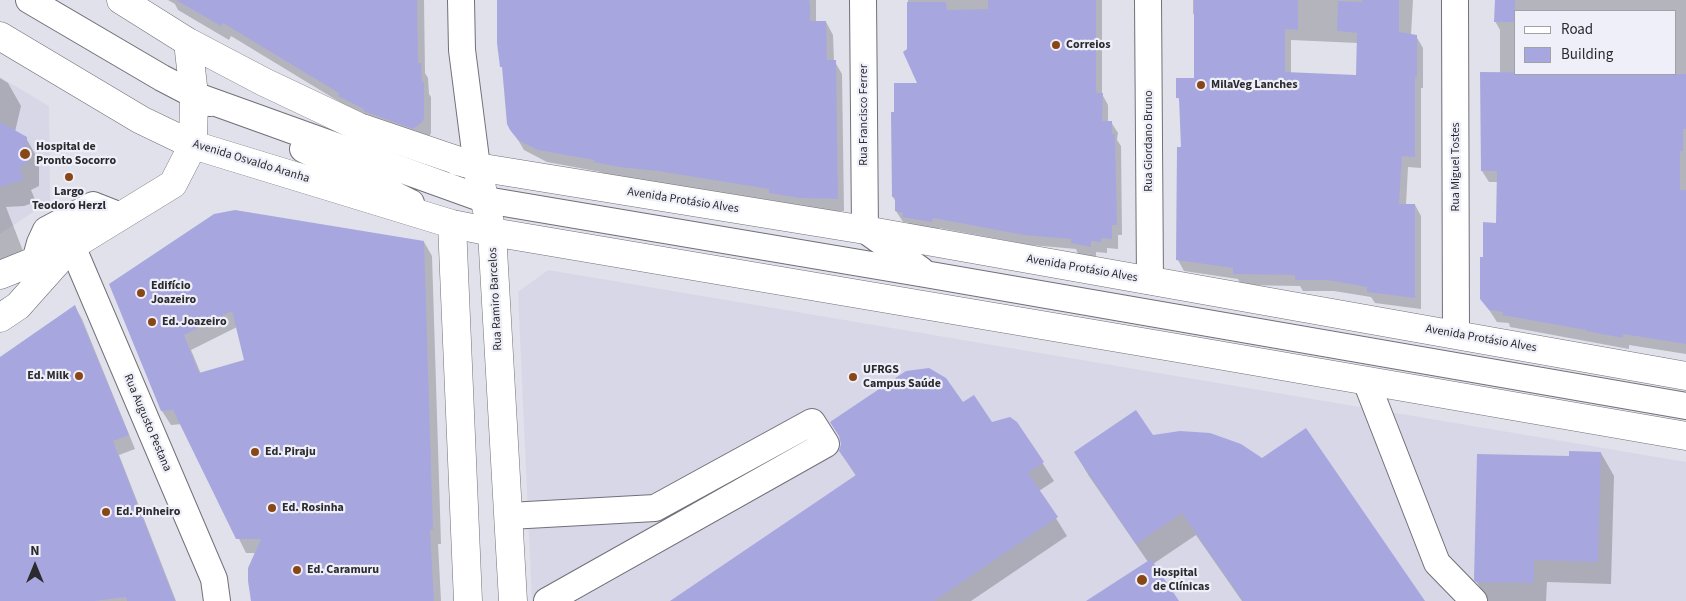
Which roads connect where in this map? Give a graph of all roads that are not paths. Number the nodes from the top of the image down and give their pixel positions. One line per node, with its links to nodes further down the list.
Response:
1 (29, 0): 9 (street)
2 (121, 0): 8 (main road)
3 (462, 0): 11 (street, Rua Ramiro Barcelos)
4 (863, 0): 15 (street, Rua Francisco Ferrer)
5 (1148, 0): 21 (street, Rua Giordano Bruno)
6 (1455, 0): 24 (street, Rua Miguel Tostes)
7 (0, 36): 10 (main road, Avenida Osvaldo Aranha)
8 (188, 42): 9 (main road); 11 (main road)
9 (194, 95): 10 (main road); 11 (street); 12 (street); 14 (street)
10 (193, 145): 13 (main road); 14 (main road, Avenida Osvaldo Aranha)
11 (477, 167): 12 (main road, Rua Ramiro Barcelos); 15 (main road, Avenida Protásio Alves)
12 (486, 200): 16 (main road, Rua Ramiro Barcelos); 19 (street)
13 (121, 216): 17 (main road); 18 (street)
14 (452, 224): 16 (main road, Avenida Osvaldo Aranha); 34 (main road)
15 (865, 230): 19 (street); 21 (main road, Avenida Protásio Alves)
16 (492, 232): 22 (main road); 32 (main road, Rua Ramiro Barcelos)
17 (72, 246): 18 (main road); 23 (main road); 33 (street, Rua Augusto Pestana)
18 (35, 260): 20 (main road)
19 (925, 274): 22 (street); 26 (street)
20 (0, 275)
21 (1150, 281): 24 (main road, Avenida Protásio Alves)
22 (859, 294): 27 (main road)
23 (0, 318)
24 (1456, 335): 25 (main road, Avenida Protásio Alves)
25 (1686, 376)
26 (1526, 378): 28 (street); 29 (street); 30 (street)
27 (1366, 381): 31 (main road); 37 (street)
28 (1686, 384)
29 (1686, 406)
30 (1686, 428)
31 (1686, 436)
32 (509, 516): 35 (main road, Rua Ramiro Barcelos); 36 (street)
33 (217, 601)
34 (468, 601)
35 (514, 601)
36 (547, 601)
37 (1474, 601)

